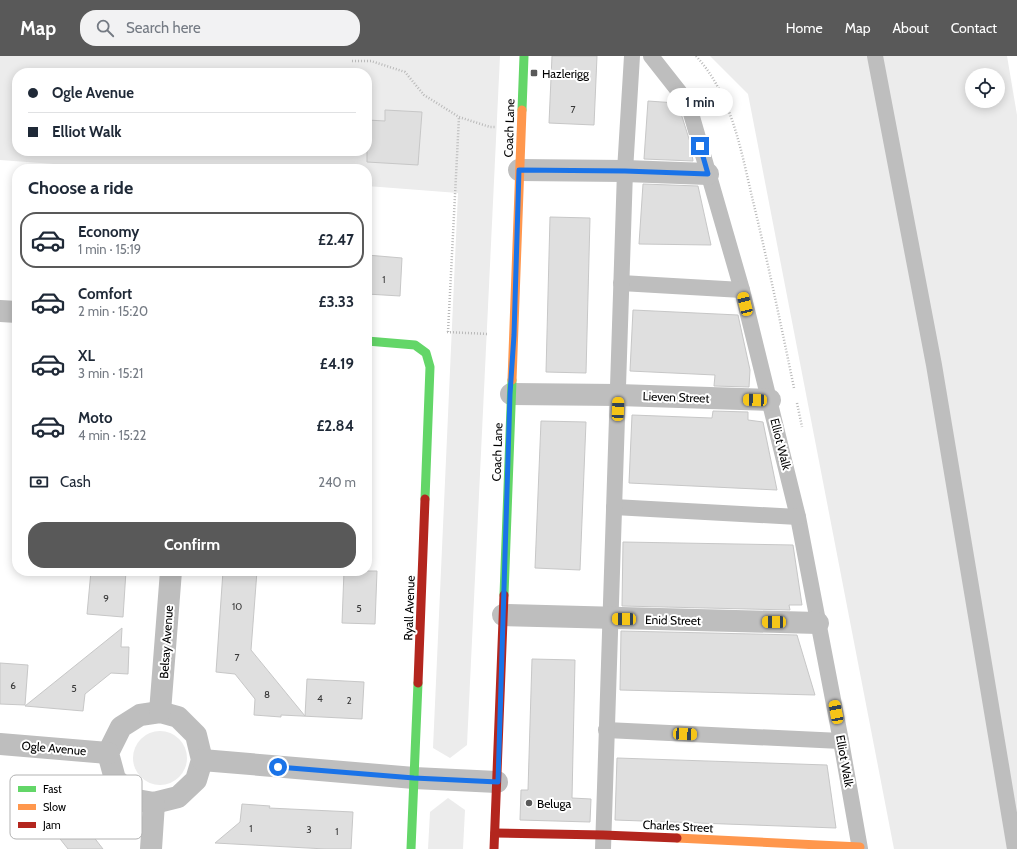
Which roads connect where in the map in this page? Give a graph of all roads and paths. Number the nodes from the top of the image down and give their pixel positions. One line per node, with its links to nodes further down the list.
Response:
1 (524, 56): 7 (street, Coach Lane)
2 (632, 56): 9 (lane)
3 (651, 56): 10 (lane, Elliot Walk)
4 (875, 56): 45 (lane)
5 (352, 61): 6 (path)
6 (460, 116): 7 (path); 15 (path)
7 (521, 129): 8 (street, Coach Lane)
8 (519, 170): 9 (street); 16 (street, Coach Lane)
9 (625, 171): 10 (street); 11 (lane)
10 (708, 174): 12 (lane, Elliot Walk)
11 (622, 283): 12 (lane); 20 (lane)
12 (742, 290): 21 (lane, Elliot Walk)
13 (0, 311): 14 (street)
14 (12, 312)
15 (448, 332): 16 (path); 18 (path)
16 (514, 335): 19 (street, Coach Lane)
17 (372, 342): 18 (street)
18 (426, 353): 35 (street, Ryall Avenue)
19 (510, 394): 20 (street, Lieven Street); 25 (street, Coach Lane)
20 (618, 395): 21 (street, Lieven Street); 22 (lane)
21 (770, 400): 23 (lane, Elliot Walk)
22 (614, 507): 23 (lane); 26 (lane)
23 (798, 516): 27 (lane, Elliot Walk)
24 (171, 576): 28 (street, Belsay Avenue)
25 (503, 615): 26 (street, Enid Street); 36 (street, Coach Lane)
26 (609, 618): 27 (street, Enid Street); 29 (lane)
27 (818, 623): 30 (lane, Elliot Walk)
28 (160, 712): 32 (street); 33 (street)
29 (606, 730): 30 (lane); 40 (lane)
30 (841, 742): 41 (lane, Elliot Walk)
31 (0, 744): 32 (street, Ogle Avenue)
32 (108, 753): 34 (street)
33 (202, 760): 35 (street); 38 (street)
34 (114, 775)
35 (414, 778): 36 (street); 43 (street, Ryall Avenue)
36 (498, 782): 39 (street, Coach Lane)
37 (142, 801): 38 (street)
38 (154, 803): 42 (street)
39 (495, 833): 40 (street, Charles Street); 44 (street, Coach Lane)
40 (603, 842): 41 (street, Charles Street)
41 (860, 848)
42 (150, 849)
43 (412, 849)
44 (494, 849)
45 (1015, 849)

